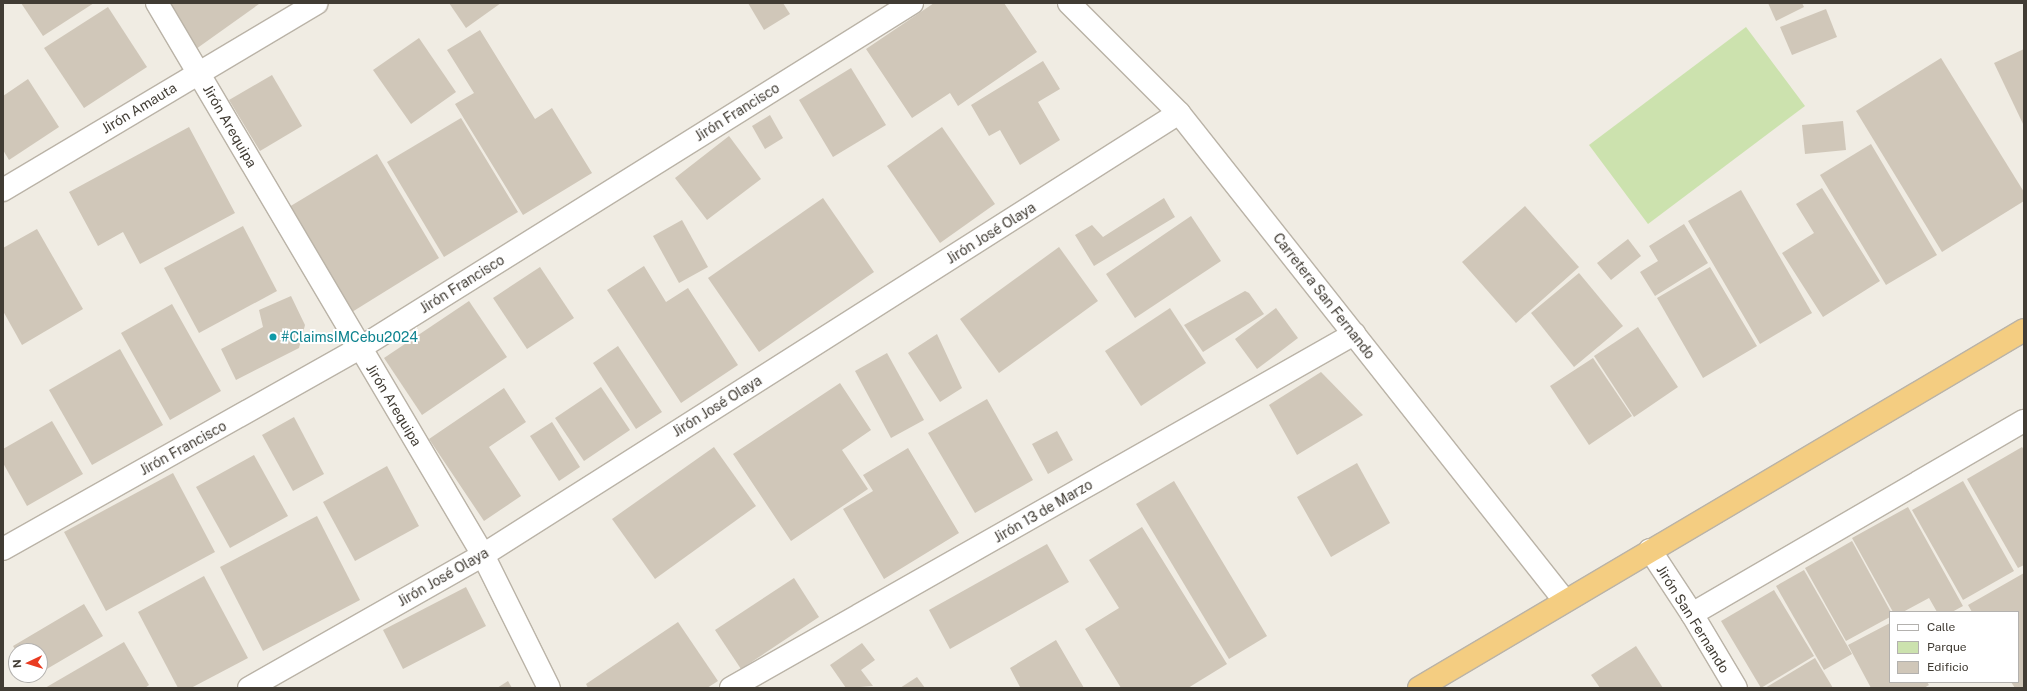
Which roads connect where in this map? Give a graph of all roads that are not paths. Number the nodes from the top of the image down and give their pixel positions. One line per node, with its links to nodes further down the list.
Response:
1 (157, 3): 5 (street, Jirón Arequipa)
2 (316, 3): 5 (street, Jirón Amauta)
3 (912, 3): 10 (street, Jirón Francisco)
4 (1070, 3): 6 (street, Carretera San Fernando)
5 (199, 72): 7 (street, Jirón Amauta); 10 (street, Jirón Arequipa)
6 (1179, 113): 9 (street, Carretera San Fernando); 14 (street, Jirón José Olaya)
7 (3, 190)
8 (2024, 330): 13 (highway)
9 (1354, 334): 15 (street, Carretera San Fernando); 19 (street, Jirón 13 de Marzo)
10 (360, 348): 12 (street, Jirón Francisco); 14 (street, Jirón Arequipa)
11 (2024, 421): 16 (street)
12 (3, 550)
13 (1650, 550): 15 (highway); 16 (street, Jirón San Fernando)
14 (483, 554): 17 (street, Jirón José Olaya); 18 (street, Jirón Arequipa)
15 (1565, 601): 20 (highway)
16 (1692, 614): 21 (street, Jirón San Fernando)
17 (249, 688)
18 (549, 688)
19 (731, 688)
20 (1419, 688)
21 (1736, 688)

